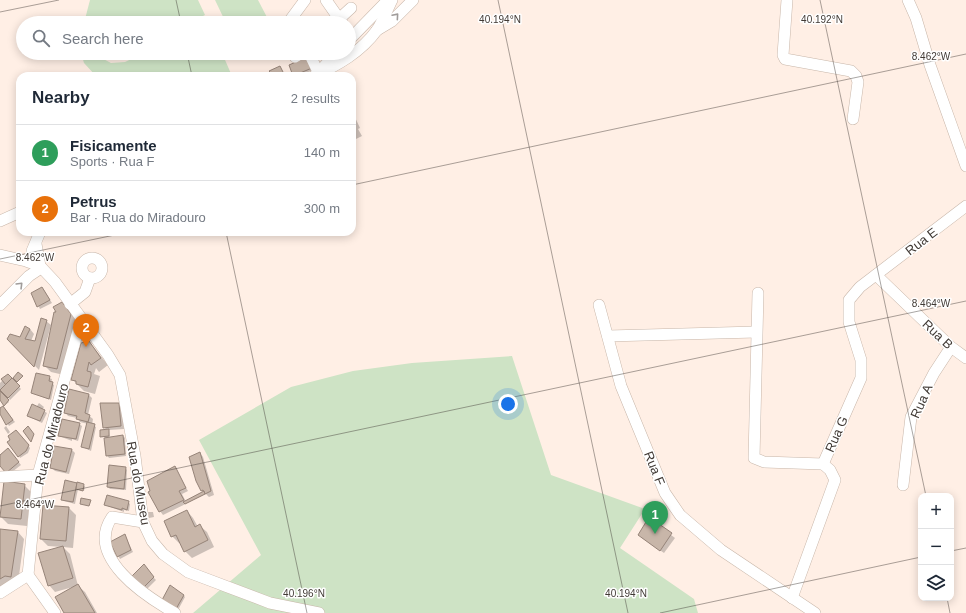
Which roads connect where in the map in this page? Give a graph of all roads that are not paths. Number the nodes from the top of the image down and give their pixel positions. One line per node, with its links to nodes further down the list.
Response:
1 (305, 0): 9 (street)
2 (326, 0): 10 (street)
3 (389, 0): 13 (street)
4 (392, 0): 12 (street)
5 (413, 0): 12 (street, one-way to 5)
6 (787, 0): 21 (street)
7 (908, 0): 22 (street)
8 (351, 8): 11 (street)
9 (293, 16)
10 (337, 16)
11 (344, 16)
12 (377, 30): 14 (street)
13 (356, 33)
14 (356, 52)
15 (311, 60): 18 (street)
16 (330, 60): 19 (street)
17 (344, 60): 20 (street)
18 (315, 72)
19 (319, 72)
20 (322, 72)
21 (853, 119)
22 (966, 166)
23 (966, 206): 31 (street, Rua E)
24 (16, 214): 25 (street)
25 (0, 221)
26 (39, 236): 27 (street)
27 (36, 244): 29 (street); 30 (street)
28 (0, 255): 29 (street)
29 (14, 258): 30 (street)
30 (41, 267): 34 (street, Rua do Museu); 35 (street, one-way to 30)
31 (876, 275): 40 (street, Rua B); 42 (street, Rua G)
32 (90, 278): 34 (street)
33 (758, 293): 38 (street)
34 (70, 304): 37 (street, Rua do Museu)
35 (0, 305)
36 (599, 305): 39 (street, Rua F)
37 (81, 320): 43 (street, Rua do Miradouro); 46 (street, Rua do Museu)
38 (756, 332): 39 (street); 42 (street)
39 (608, 336): 49 (street, Rua F)
40 (951, 347): 41 (street, Rua B); 45 (street, Rua A)
41 (964, 353)
42 (823, 464): 49 (street, Rua G)
43 (38, 475): 44 (street); 47 (street, Rua do Miradouro)
44 (0, 478)
45 (903, 485)
46 (143, 522): 51 (street); 52 (street, Rua do Museu)
47 (28, 575): 48 (street); 50 (street)
48 (0, 593)
49 (792, 598): 53 (street, Rua F)
50 (55, 613)
51 (175, 613)
52 (319, 613)
53 (815, 613)

